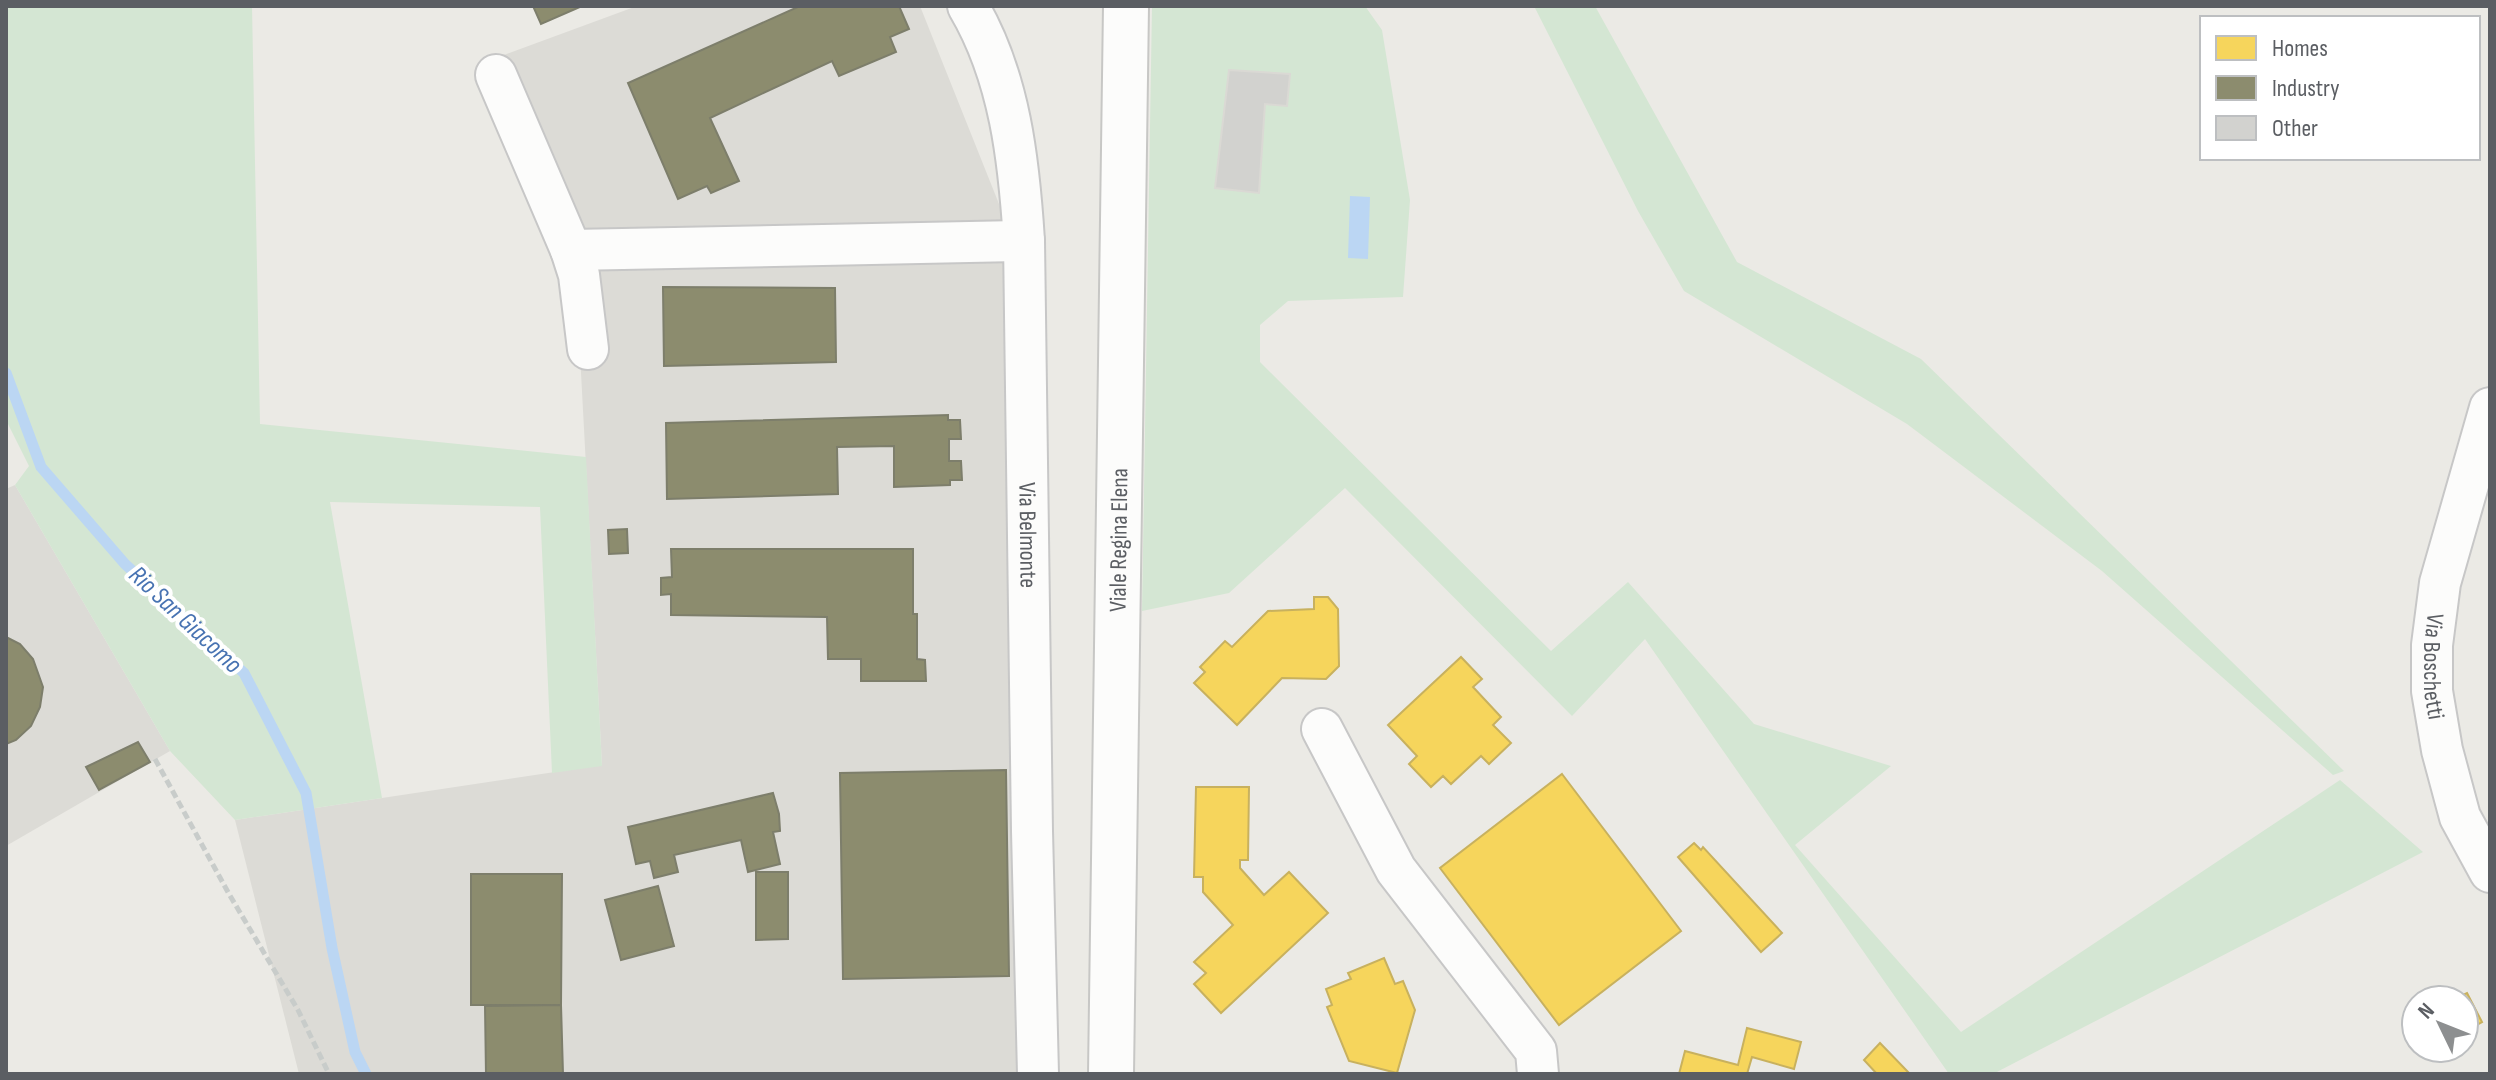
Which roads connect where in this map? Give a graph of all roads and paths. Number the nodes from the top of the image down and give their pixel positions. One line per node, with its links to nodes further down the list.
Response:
1 (968, 6): 4 (street, Via Belmonte)
2 (1126, 6): 13 (main road, Viale Regina Elena)
3 (496, 75): 5 (street)
4 (1024, 241): 5 (street); 12 (street, Via Belmonte)
5 (571, 250): 6 (street)
6 (588, 349)
7 (2490, 408): 10 (street, Via Boschetti)
8 (1322, 729): 14 (street)
9 (155, 759): 11 (path)
10 (2490, 872)
11 (329, 1074)
12 (1038, 1074)
13 (1111, 1074)
14 (1538, 1074)

